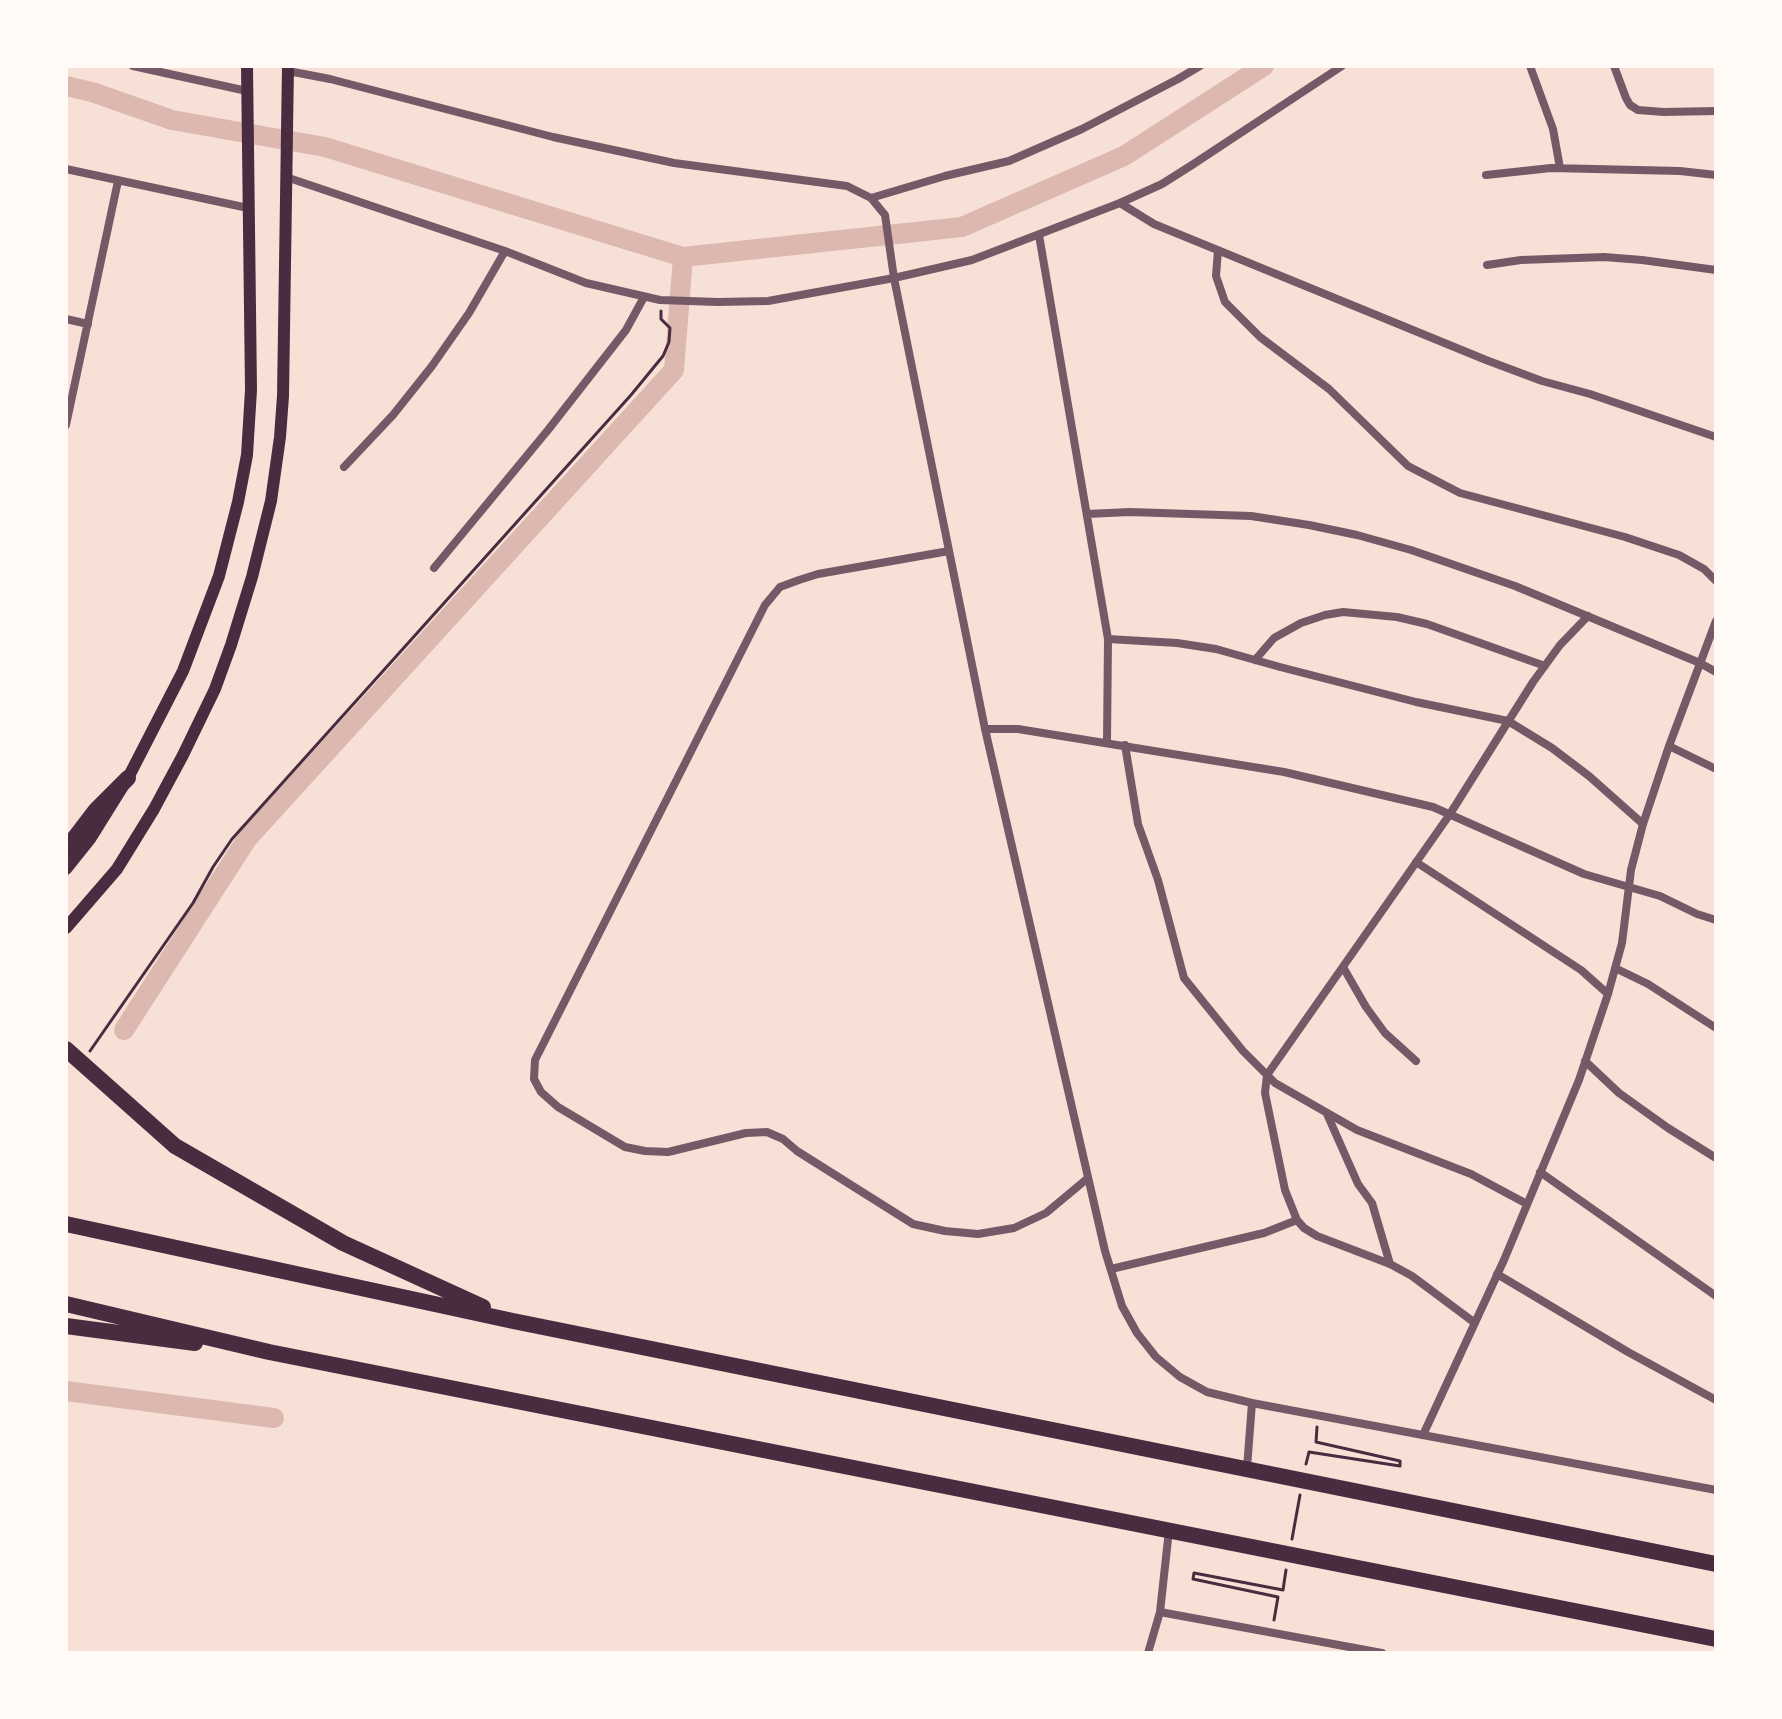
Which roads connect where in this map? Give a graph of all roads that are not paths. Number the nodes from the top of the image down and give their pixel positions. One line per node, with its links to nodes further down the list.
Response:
1 (133, 66): 8 (street)
2 (247, 66): 8 (main road)
3 (1200, 66): 16 (street)
4 (1342, 66): 17 (street)
5 (1530, 66): 10 (street)
6 (1614, 66): 9 (street)
7 (288, 68): 14 (main road); 16 (street)
8 (247, 91): 18 (main road)
9 (1716, 111)
10 (1560, 168): 12 (street); 13 (street)
11 (66, 169): 15 (street)
12 (1486, 175)
13 (1716, 175)
14 (286, 177): 21 (street); 57 (main road)
15 (118, 181): 18 (street); 27 (street)
16 (871, 198): 24 (street)
17 (1120, 203): 19 (street); 20 (street)
18 (248, 208): 49 (main road)
19 (1039, 235): 24 (street); 32 (street)
20 (1218, 250): 30 (street); 35 (street)
21 (505, 251): 25 (street); 31 (street)
22 (1487, 265): 23 (street)
23 (1716, 270)
24 (894, 278): 25 (street); 33 (street)
25 (644, 297): 34 (street)
26 (66, 319): 27 (street)
27 (88, 324): 28 (street)
28 (68, 409): 29 (street)
29 (66, 425)
30 (1716, 437)
31 (344, 467)
32 (1087, 514): 36 (street); 38 (street)
33 (949, 551): 44 (street); 69 (street)
34 (434, 568)
35 (1716, 581)
36 (1588, 616): 40 (street); 41 (street)
37 (1716, 621): 40 (street)
38 (1108, 639): 39 (street); 45 (street)
39 (1255, 660): 41 (street); 43 (street)
40 (1700, 663): 42 (street); 47 (street)
41 (1545, 666): 43 (street)
42 (1716, 672)
43 (1508, 721): 50 (street); 51 (street)
44 (985, 729): 45 (street); 69 (street)
45 (1107, 742): 46 (street)
46 (1125, 745): 50 (street); 65 (street)
47 (1669, 746): 48 (street); 51 (street)
48 (1716, 769)
49 (128, 778): 52 (highway); 54 (main road)
50 (1450, 814): 53 (street); 55 (street)
51 (1643, 824): 55 (street)
52 (66, 849)
53 (1416, 862): 58 (street); 60 (street)
54 (66, 869)
55 (1630, 887): 56 (street); 59 (street)
56 (1716, 920)
57 (66, 928)
58 (1343, 967): 63 (street); 65 (street)
59 (1615, 968): 60 (street); 61 (street)
60 (1608, 994): 64 (street)
61 (1716, 1028)
62 (67, 1049): 78 (highway)
63 (1416, 1061)
64 (1585, 1061): 67 (street); 68 (street)
65 (1267, 1075): 66 (street); 71 (street)
66 (1327, 1113): 70 (street); 73 (street)
67 (1716, 1158)
68 (1540, 1172): 70 (street); 76 (street)
69 (1088, 1178): 74 (street)
70 (1527, 1204): 75 (street)
71 (1297, 1220): 73 (street); 74 (street)
72 (66, 1224): 78 (highway)
73 (1390, 1264): 79 (street)
74 (1111, 1269): 83 (street)
75 (1497, 1274): 79 (street); 82 (street)
76 (1716, 1296)
77 (66, 1304): 81 (highway)
78 (513, 1321): 85 (highway)
79 (1475, 1323): 84 (street)
80 (66, 1326): 81 (highway)
81 (269, 1352): 87 (highway)
82 (1716, 1400)
83 (1252, 1403): 84 (street); 85 (street)
84 (1423, 1435): 86 (street)
85 (1247, 1469): 88 (highway)
86 (1716, 1490)
87 (1169, 1530): 89 (street); 90 (highway)
88 (1716, 1564)
89 (1160, 1612): 91 (street); 92 (street)
90 (1716, 1639)
91 (1334, 1643): 93 (street); 94 (street)
92 (1148, 1653)
93 (1329, 1653)
94 (1382, 1653)

